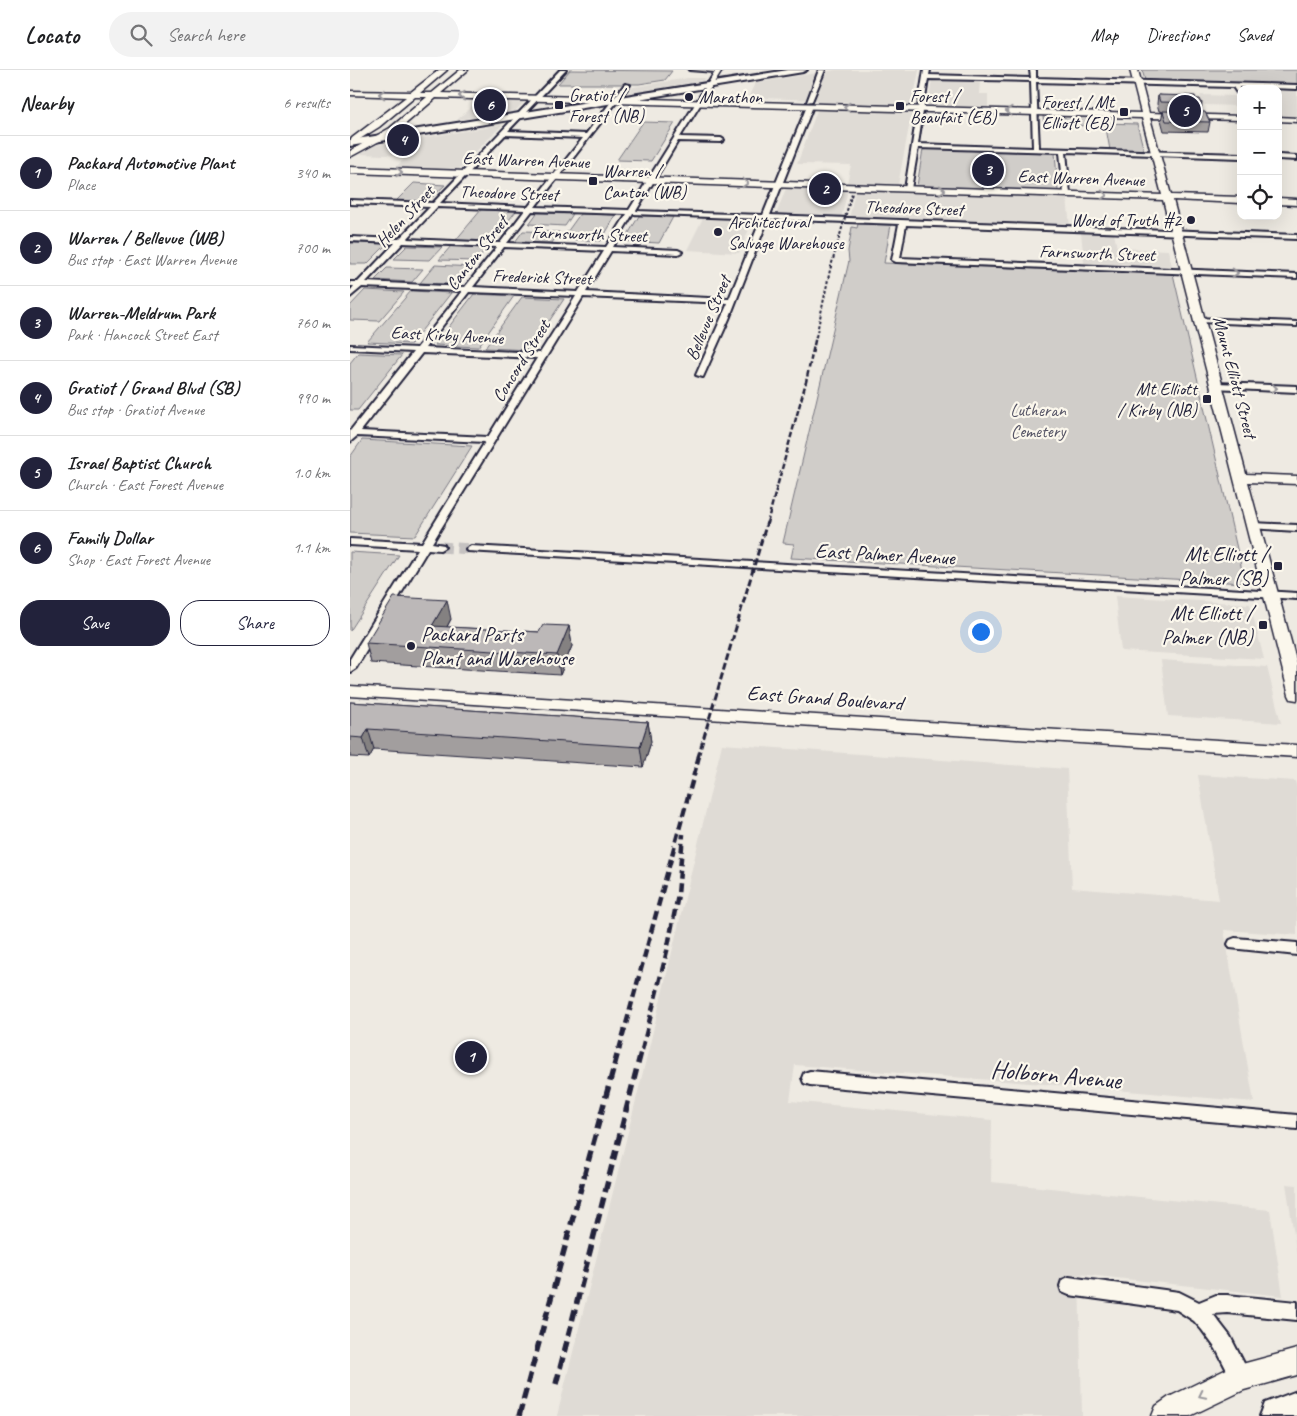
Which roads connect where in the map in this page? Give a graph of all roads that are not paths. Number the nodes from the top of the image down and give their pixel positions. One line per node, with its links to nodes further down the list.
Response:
1 (443, 70): 13 (main road)
2 (464, 70): 17 (main road)
3 (563, 70): 23 (street, Helen Street)
4 (692, 70): 5 (street)
5 (719, 70): 15 (street, Concord Street)
6 (803, 70): 15 (main road)
7 (822, 70): 26 (street, Bellevue Street)
8 (1032, 70): 11 (street)
9 (1134, 70): 12 (main road, Mount Elliott Street)
10 (927, 73): 11 (street); 27 (street)
11 (1033, 80): 12 (street); 28 (street)
12 (1137, 82): 16 (street); 31 (main road, Mount Elliott Street)
13 (425, 85): 17 (main road); 21 (main road)
14 (627, 85): 24 (street, Canton Street)
15 (710, 85): 24 (main road); 25 (street, Concord Street)
16 (1235, 85): 18 (street); 19 (street)
17 (445, 86): 22 (main road)
18 (1297, 87)
19 (1237, 89)
20 (350, 93): 21 (main road, one-way to 20)
21 (413, 94): 22 (main road); 29 (main road)
22 (435, 95): 23 (main road, one-way to 22); 32 (main road)
23 (537, 98): 24 (main road); 30 (street, Helen Street)
24 (616, 100): 25 (main road); 30 (main road); 39 (street, Canton Street)
25 (699, 103): 26 (main road); 41 (street, Concord Street)
26 (810, 104): 27 (main road, one-way to 26); 56 (street, Bellevue Street)
27 (921, 109): 28 (main road, one-way to 27); 44 (street)
28 (1034, 112): 31 (main road); 45 (street)
29 (387, 116): 32 (main road); 36 (main road)
30 (519, 116): 38 (street, Helen Street); 40 (main road)
31 (1146, 116): 33 (main road); 48 (main road, Mount Elliott Street)
32 (408, 118): 37 (main road)
33 (1237, 118)
34 (1282, 119): 35 (main road)
35 (1297, 120)
36 (372, 128): 37 (main road); 43 (main road)
37 (392, 130): 40 (main road)
38 (504, 133): 39 (street); 53 (street, Helen Street)
39 (588, 136): 54 (street, Canton Street)
40 (378, 139): 43 (main road); 47 (main road)
41 (676, 139): 42 (street); 55 (street, Concord Street)
42 (721, 140)
43 (350, 143)
44 (915, 146): 45 (street); 57 (street)
45 (1036, 150): 46 (street)
46 (1063, 150): 48 (street); 58 (street)
47 (350, 154)
48 (1156, 154): 49 (street); 59 (main road, Mount Elliott Street)
49 (1237, 156)
50 (1282, 157): 51 (street)
51 (1297, 158)
52 (350, 170): 53 (main road, East Warren Avenue, one-way to 53)
53 (465, 174): 54 (main road, East Warren Avenue); 64 (street, Helen Street)
54 (556, 177): 55 (main road, East Warren Avenue); 65 (street, Canton Street)
55 (650, 180): 56 (main road, East Warren Avenue, one-way to 56); 66 (street, Concord Street)
56 (778, 184): 57 (main road, East Warren Avenue); 67 (street, Bellevue Street)
57 (908, 189): 58 (main road, East Warren Avenue, one-way to 58)
58 (1067, 194): 59 (main road, East Warren Avenue, one-way to 59)
59 (1167, 198): 60 (main road, East Warren Avenue); 69 (main road, Mount Elliott Street)
60 (1237, 200)
61 (1282, 201): 63 (main road)
62 (350, 202): 64 (street, Theodore Street)
63 (1297, 202)
64 (435, 206): 65 (street, Theodore Street); 72 (street, Helen Street)
65 (530, 209): 66 (street, Theodore Street); 73 (street, Canton Street)
66 (631, 213): 67 (street, Theodore Street); 74 (street, Concord Street)
67 (765, 218): 68 (street, Theodore Street); 83 (street, Bellevue Street)
68 (903, 222): 69 (street, Theodore Street); 76 (street, Farnsworth Street)
69 (1176, 232): 70 (street, Theodore Street); 76 (main road, Mount Elliott Street)
70 (1297, 237)
71 (350, 239): 72 (street, Farnsworth Street)
72 (402, 241): 73 (street, Farnsworth Street); 79 (street, Helen Street)
73 (502, 246): 74 (street, Farnsworth Street); 80 (street, Canton Street)
74 (608, 249): 75 (street, Farnsworth Street); 81 (street, Concord Street)
75 (678, 252)
76 (1186, 271): 77 (street, Farnsworth Street, one-way to 77); 84 (main road, Mount Elliott Street)
77 (1297, 276)
78 (350, 284): 79 (street, Frederick Street)
79 (359, 285): 80 (street, Frederick Street); 82 (street, Helen Street)
80 (468, 290): 81 (street, Frederick Street); 87 (street, Canton Street)
81 (580, 294): 83 (street, Frederick Street); 88 (street, Concord Street)
82 (350, 295)
83 (732, 301): 89 (street, Bellevue Street)
84 (1199, 320): 85 (street); 90 (main road, Mount Elliott Street)
85 (1297, 324)
86 (350, 347): 87 (street, East Kirby Avenue)
87 (420, 350): 88 (street, East Kirby Avenue); 92 (street, Canton Street)
88 (543, 356): 93 (street, Concord Street)
89 (700, 374)
90 (1216, 386): 91 (street, one-way to 91); 94 (main road, Mount Elliott Street)
91 (1297, 389)
92 (352, 435): 93 (street)
93 (490, 440): 99 (street, Concord Street)
94 (1240, 478): 95 (main road); 96 (main road, Mount Elliott Street)
95 (1297, 480)
96 (1253, 526): 97 (street); 102 (main road, Mount Elliott Street)
97 (1297, 528)
98 (350, 542): 99 (street)
99 (425, 546): 100 (street); 104 (street, Concord Street)
100 (440, 547)
101 (472, 549): 102 (street, East Palmer Avenue)
102 (1271, 595): 103 (street, East Palmer Avenue); 106 (main road, Mount Elliott Street)
103 (1297, 596)
104 (350, 668)
105 (350, 691): 107 (main road, East Grand Boulevard)
106 (1297, 695)
107 (1297, 751)
108 (1236, 944): 109 (street)
109 (1297, 949)
110 (810, 1078): 111 (street, Holborn Avenue)
111 (1297, 1122)
112 (1069, 1286): 113 (street)
113 (1198, 1311): 114 (street); 116 (street)
114 (1297, 1311)
115 (1297, 1362): 116 (main road)
116 (1241, 1376): 118 (main road, one-way to 118)
117 (1297, 1409): 119 (highway)
118 (1166, 1416)
119 (1278, 1416)

